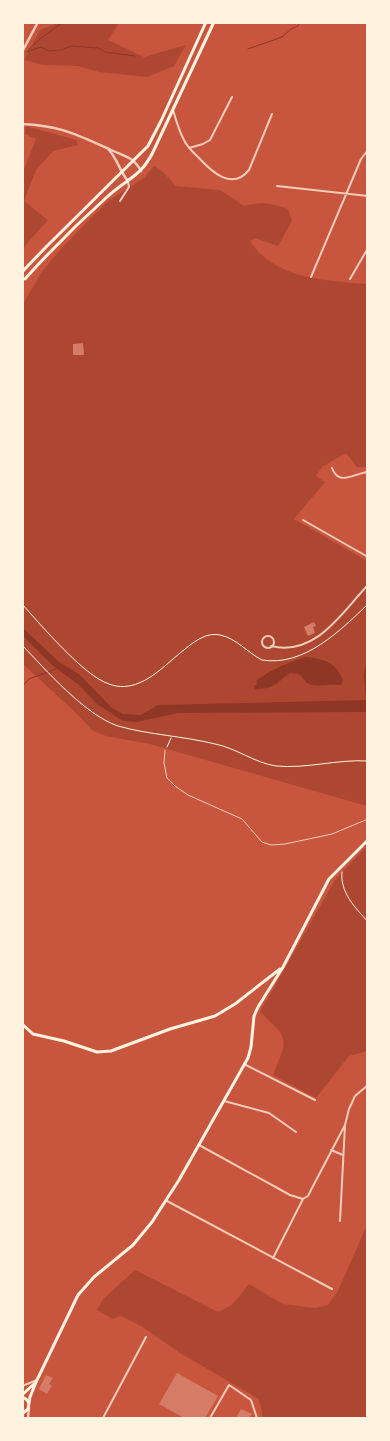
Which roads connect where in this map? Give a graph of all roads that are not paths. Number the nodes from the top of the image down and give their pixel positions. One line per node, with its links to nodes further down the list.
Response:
1 (38, 22): 5 (street)
2 (206, 22): 7 (main road)
3 (214, 22): 8 (main road)
4 (22, 44): 5 (street)
5 (23, 51)
6 (232, 97): 13 (street)
7 (172, 98): 8 (main road); 10 (main road)
8 (173, 110): 12 (main road); 13 (street)
9 (272, 114): 13 (street)
10 (161, 121): 12 (main road); 16 (main road)
11 (22, 124): 14 (street)
12 (162, 134): 17 (main road)
13 (189, 148)
14 (108, 149): 16 (street); 18 (street)
15 (368, 150): 21 (street)
16 (134, 160): 17 (street); 18 (main road)
17 (140, 171): 19 (main road)
18 (123, 172): 19 (street); 25 (main road)
19 (128, 181): 23 (street); 27 (main road)
20 (277, 186): 21 (street)
21 (347, 194): 22 (street); 26 (street)
22 (368, 196)
23 (120, 202)
24 (368, 248): 28 (street)
25 (22, 272)
26 (311, 278)
27 (25, 279)
28 (350, 279)
29 (332, 468): 30 (street)
30 (366, 471)
31 (304, 520): 32 (street)
32 (368, 557)
33 (368, 585): 34 (street)
34 (271, 646): 34 (street)
35 (165, 750): 36 (lane)
36 (368, 819)
37 (368, 840): 38 (main road)
38 (282, 967): 39 (main road); 40 (main road)
39 (22, 1024)
40 (244, 1064): 42 (street); 43 (main road)
41 (368, 1085): 44 (street)
42 (315, 1100)
43 (224, 1101): 45 (street); 46 (main road)
44 (345, 1125): 47 (street); 48 (street)
45 (296, 1132)
46 (199, 1145): 49 (street); 50 (main road)
47 (331, 1150): 48 (street); 49 (street)
48 (343, 1155): 51 (street)
49 (303, 1199): 52 (street)
50 (167, 1201): 52 (street); 55 (main road)
51 (340, 1221)
52 (273, 1258): 53 (street)
53 (332, 1289)
54 (146, 1337): 61 (street)
55 (37, 1380): 56 (street); 57 (main road); 58 (main road)
56 (22, 1386)
57 (22, 1396): 58 (main road)
58 (29, 1405): 59 (main road); 60 (street)
59 (22, 1414)
60 (28, 1418)
61 (103, 1418)
62 (210, 1418): 63 (street)
63 (257, 1418)

